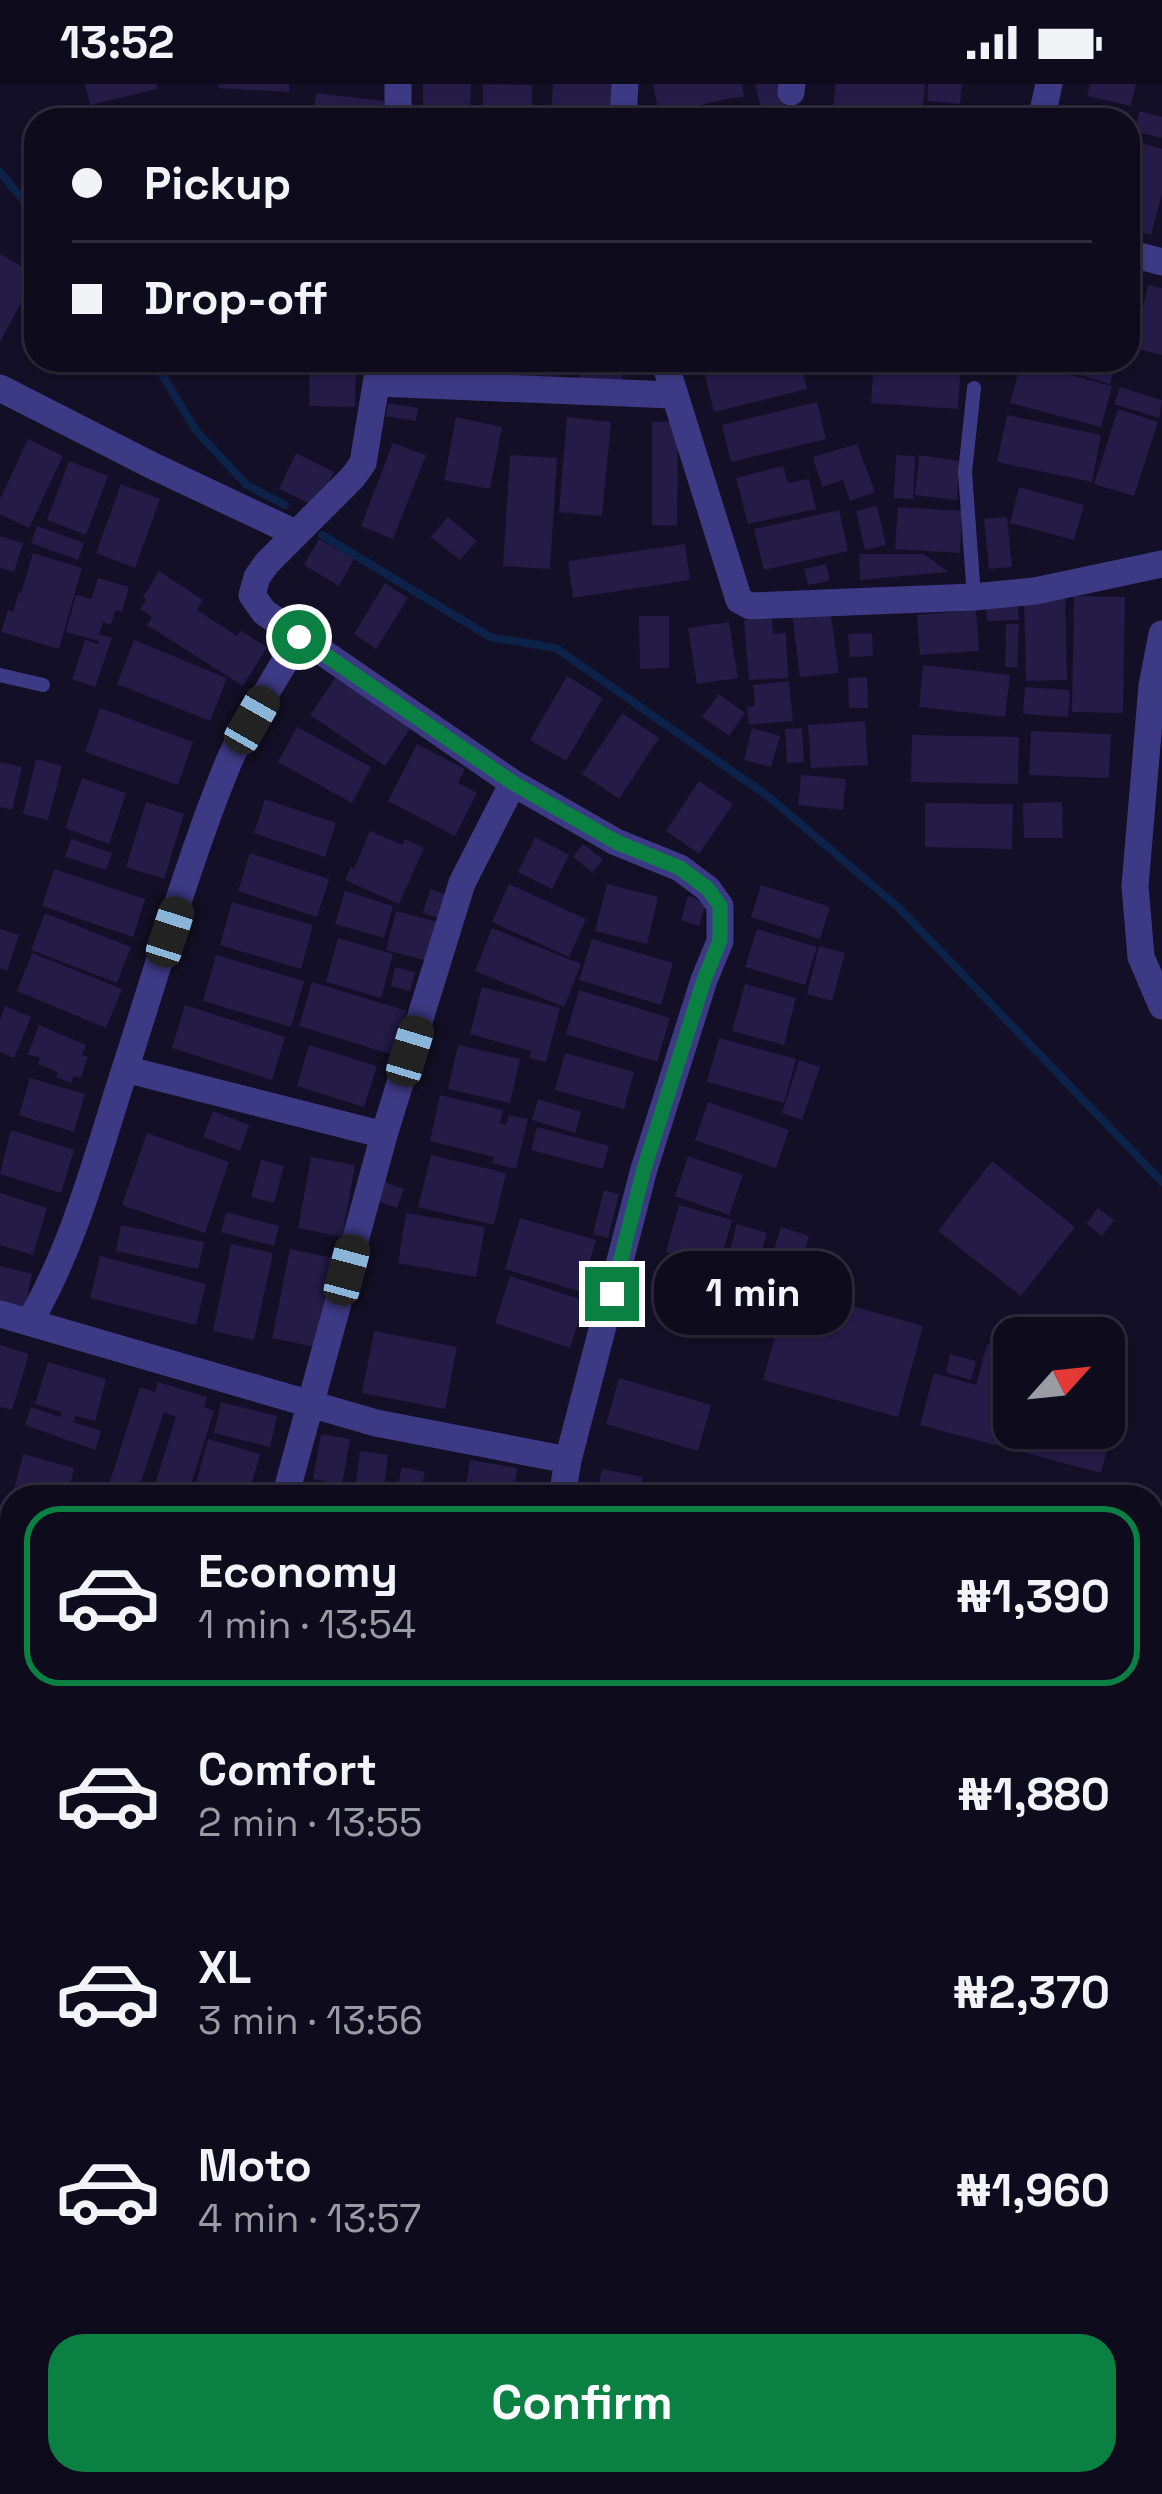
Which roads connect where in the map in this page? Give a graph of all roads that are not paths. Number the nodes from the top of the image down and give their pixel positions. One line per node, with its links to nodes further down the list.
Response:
1 (379, 372): 5 (street); 6 (street)
2 (667, 372): 5 (street)
3 (0, 388): 6 (street)
4 (974, 388): 8 (lane)
5 (673, 395): 8 (street)
6 (295, 533): 10 (street)
7 (1162, 564): 8 (street)
8 (974, 596)
9 (1162, 634): 14 (street)
10 (299, 637): 13 (street); 15 (street)
11 (0, 675): 12 (lane)
12 (43, 686)
13 (513, 783): 16 (street); 20 (street)
14 (1162, 1006)
15 (125, 1069): 16 (street); 18 (street)
16 (384, 1136): 19 (street)
17 (0, 1314): 18 (street)
18 (30, 1321): 19 (street)
19 (311, 1405): 20 (street); 21 (street)
20 (568, 1460): 22 (street)
21 (288, 1485)
22 (564, 1485)

